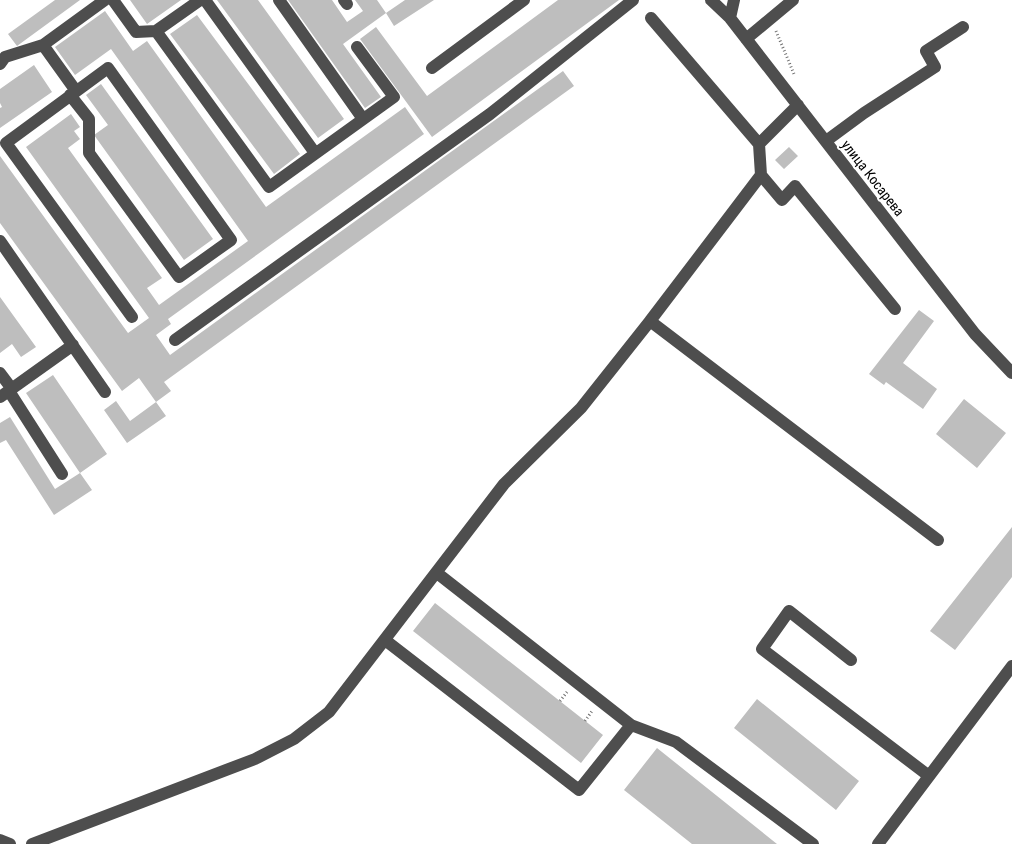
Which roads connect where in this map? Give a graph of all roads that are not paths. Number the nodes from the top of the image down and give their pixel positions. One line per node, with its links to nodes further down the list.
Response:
1 (114, 0): 14 (street)
2 (200, 0): 14 (street)
3 (205, 0): 25 (street)
4 (279, 0): 22 (street)
5 (524, 0): 19 (street)
6 (633, 0): 31 (street)
7 (711, 0): 12 (street, улица Косарева)
8 (734, 0): 12 (street)
9 (794, 0): 15 (street)
10 (101, 1): 16 (street)
11 (651, 18): 24 (street)
12 (730, 18): 15 (street, улица Косарева)
13 (964, 27): 23 (street)
14 (156, 31): 25 (street)
15 (746, 39): 21 (street, улица Косарева)
16 (43, 45): 18 (street); 20 (street)
17 (357, 47): 22 (street)
18 (2, 57)
19 (432, 68)
20 (73, 93): 20 (street); 29 (street)
21 (798, 105): 23 (street, улица Косарева); 24 (street)
22 (363, 118): 25 (street)
23 (826, 142): 34 (street, улица Косарева)
24 (759, 144): 26 (street)
25 (314, 153)
26 (761, 175): 28 (street); 30 (street)
27 (0, 242): 32 (street)
28 (895, 309)
29 (132, 317)
30 (650, 320): 38 (street); 39 (street)
31 (175, 340)
32 (73, 345): 35 (street); 36 (street)
33 (0, 372): 35 (street)
34 (1012, 373)
35 (7, 392): 37 (street)
36 (105, 392)
37 (62, 474)
38 (938, 540)
39 (437, 573): 40 (street); 43 (street)
40 (384, 640): 43 (street); 47 (street)
41 (850, 660): 44 (street)
42 (1012, 666): 44 (street)
43 (631, 725): 48 (street)
44 (929, 776): 49 (street)
45 (0, 840): 46 (street)
46 (10, 844)
47 (32, 844)
48 (813, 844)
49 (878, 844)

